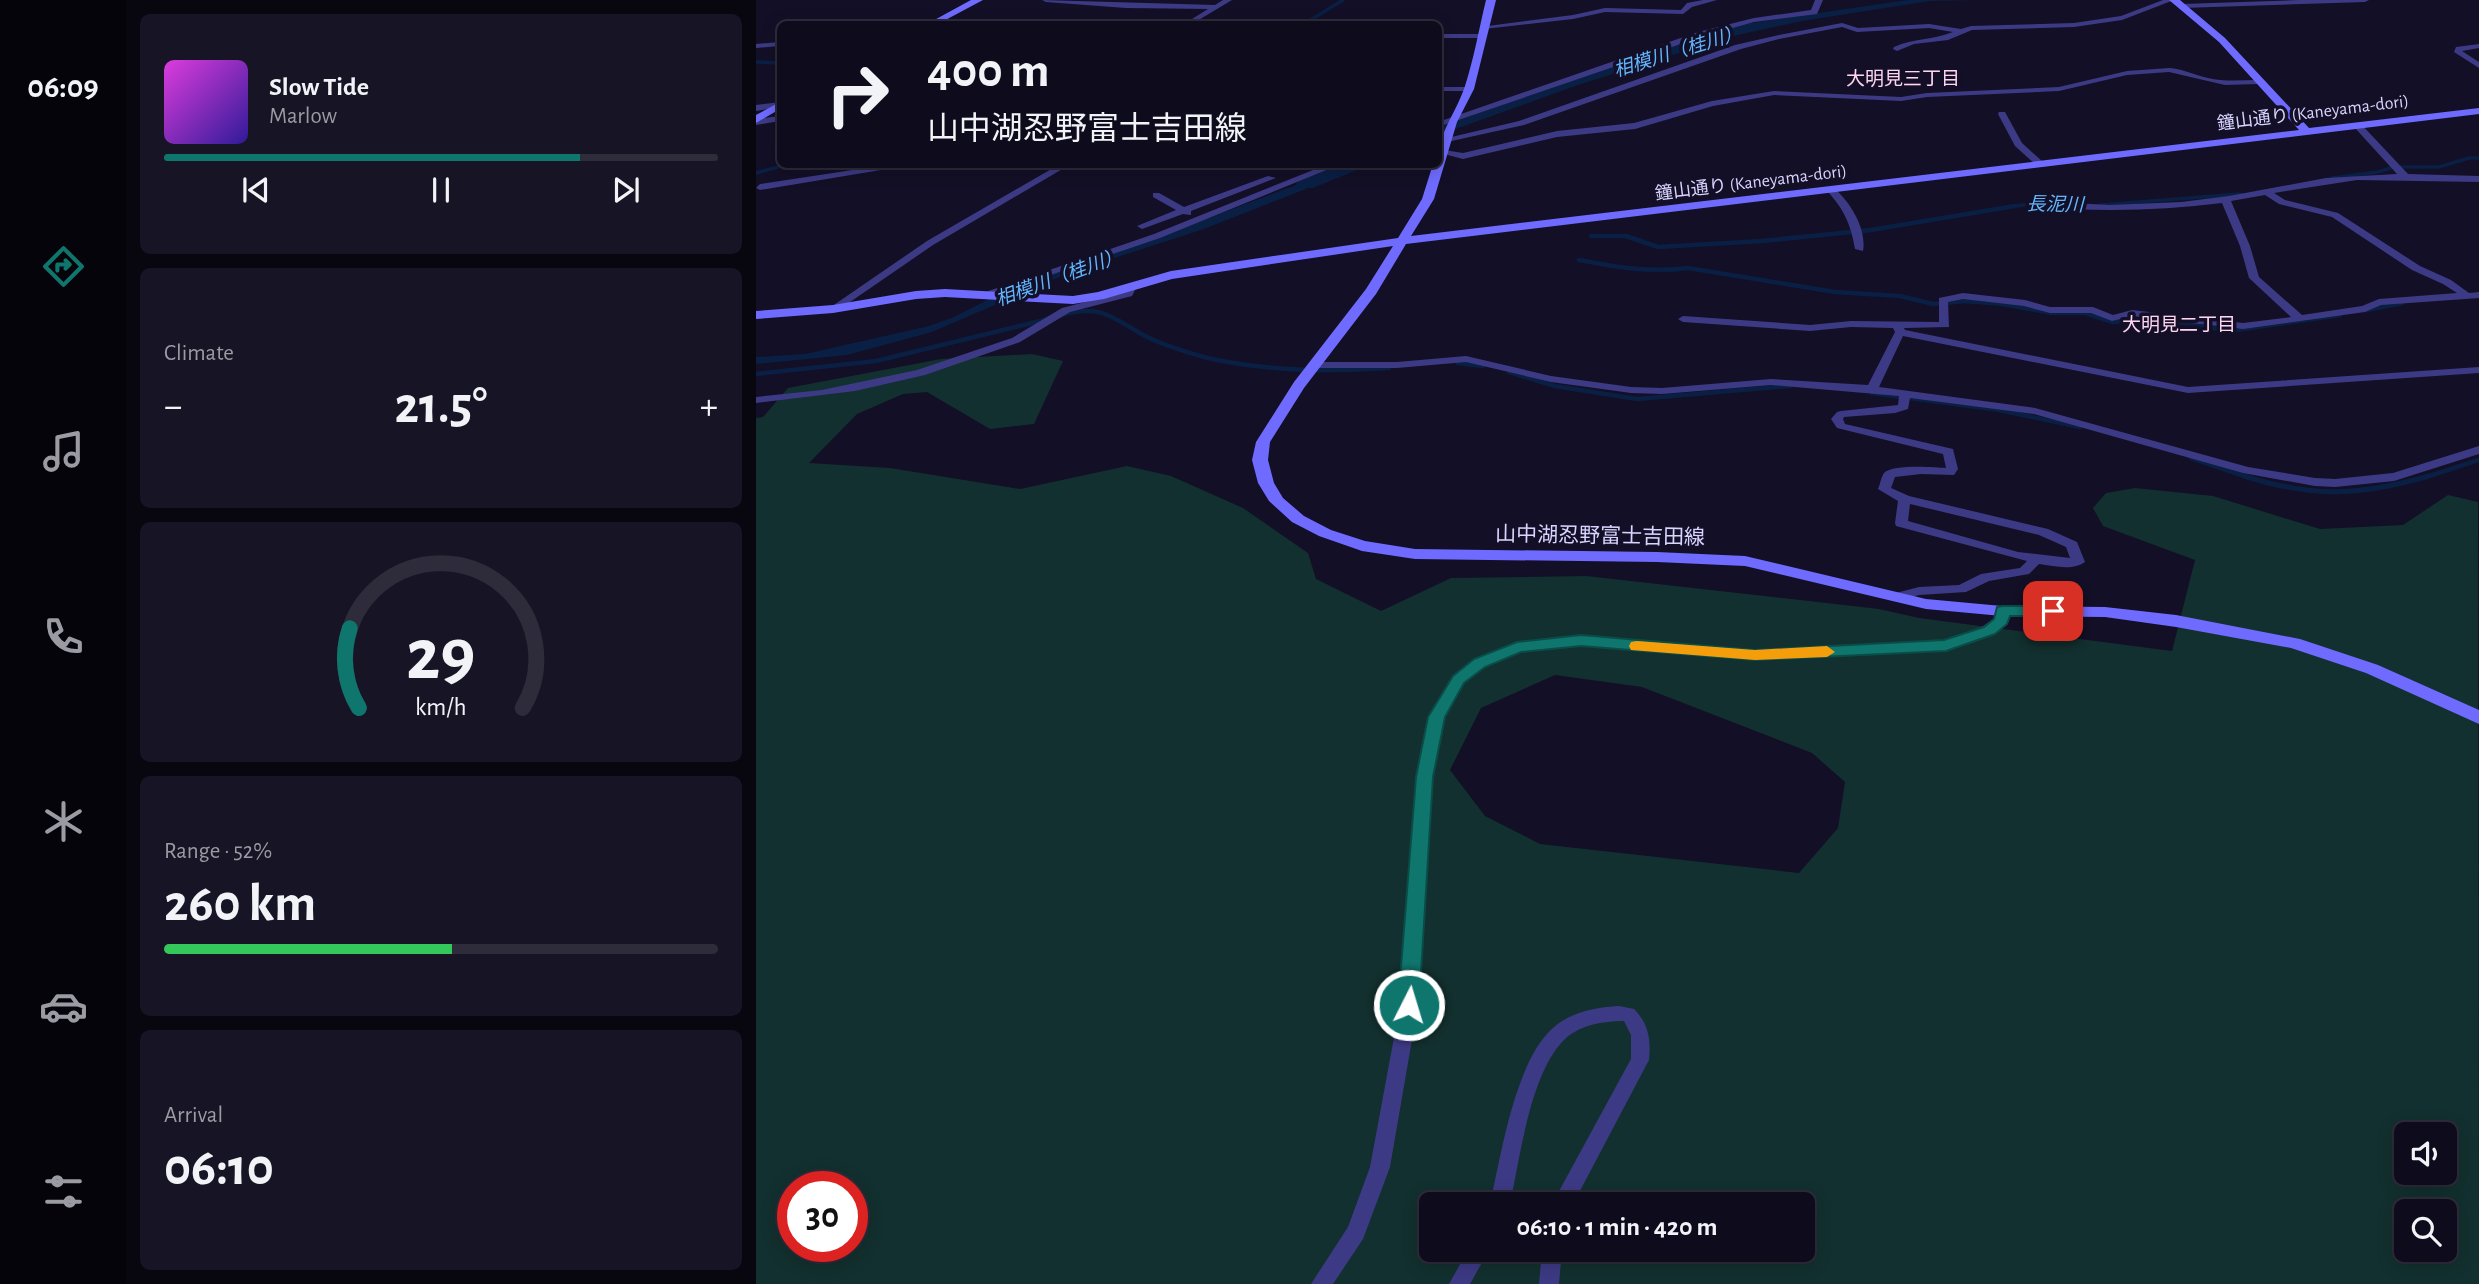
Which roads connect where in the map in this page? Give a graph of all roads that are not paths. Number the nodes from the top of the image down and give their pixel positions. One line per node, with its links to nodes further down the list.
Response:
1 (978, 0): 10 (main road)
2 (1046, 0): 9 (street)
3 (1228, 0): 9 (street)
4 (1491, 0): 13 (main road, 山中湖忍野富士吉田線)
5 (1713, 0): 13 (street)
6 (1819, 0): 32 (street)
7 (2365, 0): 8 (street)
8 (2176, 2): 12 (street); 20 (main road)
9 (1217, 7): 11 (street)
10 (938, 21)
11 (1193, 21)
12 (1958, 31): 18 (street); 32 (street)
13 (1483, 32): 14 (street); 22 (main road, 山中湖忍野富士吉田線)
14 (1442, 36)
15 (777, 44): 16 (street)
16 (756, 46)
17 (2479, 46): 19 (street)
18 (1897, 49)
19 (2479, 66)
20 (2259, 82): 31 (main road); 32 (street)
21 (1442, 89): 22 (street)
22 (1469, 89): 32 (main road, 山中湖忍野富士吉田線)
23 (777, 105): 25 (street)
24 (777, 107): 29 (main road)
25 (756, 108)
26 (2479, 111): 30 (main road, 鐘山通り (Kaneyama-dori))
27 (2002, 114): 34 (street)
28 (777, 119): 29 (street)
29 (756, 121)
30 (2358, 126): 31 (main road, 鐘山通り (Kaneyama-dori)); 40 (street)
31 (2306, 131): 34 (main road, 鐘山通り (Kaneyama-dori))
32 (1447, 132): 33 (main road, 山中湖忍野富士吉田線)
33 (1442, 150)
34 (2041, 165): 43 (main road, 鐘山通り (Kaneyama-dori))
35 (886, 168): 42 (street)
36 (1061, 168): 57 (street)
37 (1328, 168): 49 (street)
38 (1437, 168): 51 (main road, 山中湖忍野富士吉田線)
39 (1271, 178): 48 (street)
40 (2406, 178): 41 (street); 44 (street)
41 (2479, 179)
42 (760, 187)
43 (1832, 191): 51 (main road, 鐘山通り (Kaneyama-dori)); 52 (street)
44 (2266, 192): 46 (street); 55 (street)
45 (1156, 195): 48 (street)
46 (2225, 199): 47 (street); 60 (street)
47 (2037, 204)
48 (1185, 210): 49 (street); 50 (street)
49 (1200, 220): 54 (street)
50 (1142, 226)
51 (1401, 241): 53 (main road, 鐘山通り (Kaneyama-dori)); 62 (main road, 山中湖忍野富士吉田線)
52 (1860, 249)
53 (1132, 286): 54 (main road, 鐘山通り (Kaneyama-dori)); 66 (street)
54 (986, 295): 57 (main road)
55 (2466, 295): 56 (street); 60 (street)
56 (2479, 295)
57 (833, 309): 58 (main road)
58 (756, 315)
59 (1684, 319): 61 (street)
60 (2300, 319): 61 (street)
61 (1899, 329): 63 (street); 64 (street)
62 (1316, 365): 64 (street); 70 (main road, 山中湖忍野富士吉田線)
63 (2479, 370)
64 (1872, 389): 65 (street)
65 (1905, 393): 67 (street); 68 (street)
66 (756, 400)
67 (2479, 450)
68 (1905, 499): 69 (street); 69 (street)
69 (2037, 559): 70 (street)
70 (1897, 597): 71 (main road, 山中湖忍野富士吉田線)
71 (2002, 611): 72 (main road, 山中湖忍野富士吉田線); 77 (street)
72 (2479, 718)
73 (1503, 1192): 74 (street)
74 (1568, 1192)
75 (1472, 1262): 78 (street)
76 (1551, 1262): 79 (street)
77 (1321, 1284)
78 (1460, 1284)
79 (1549, 1284)

